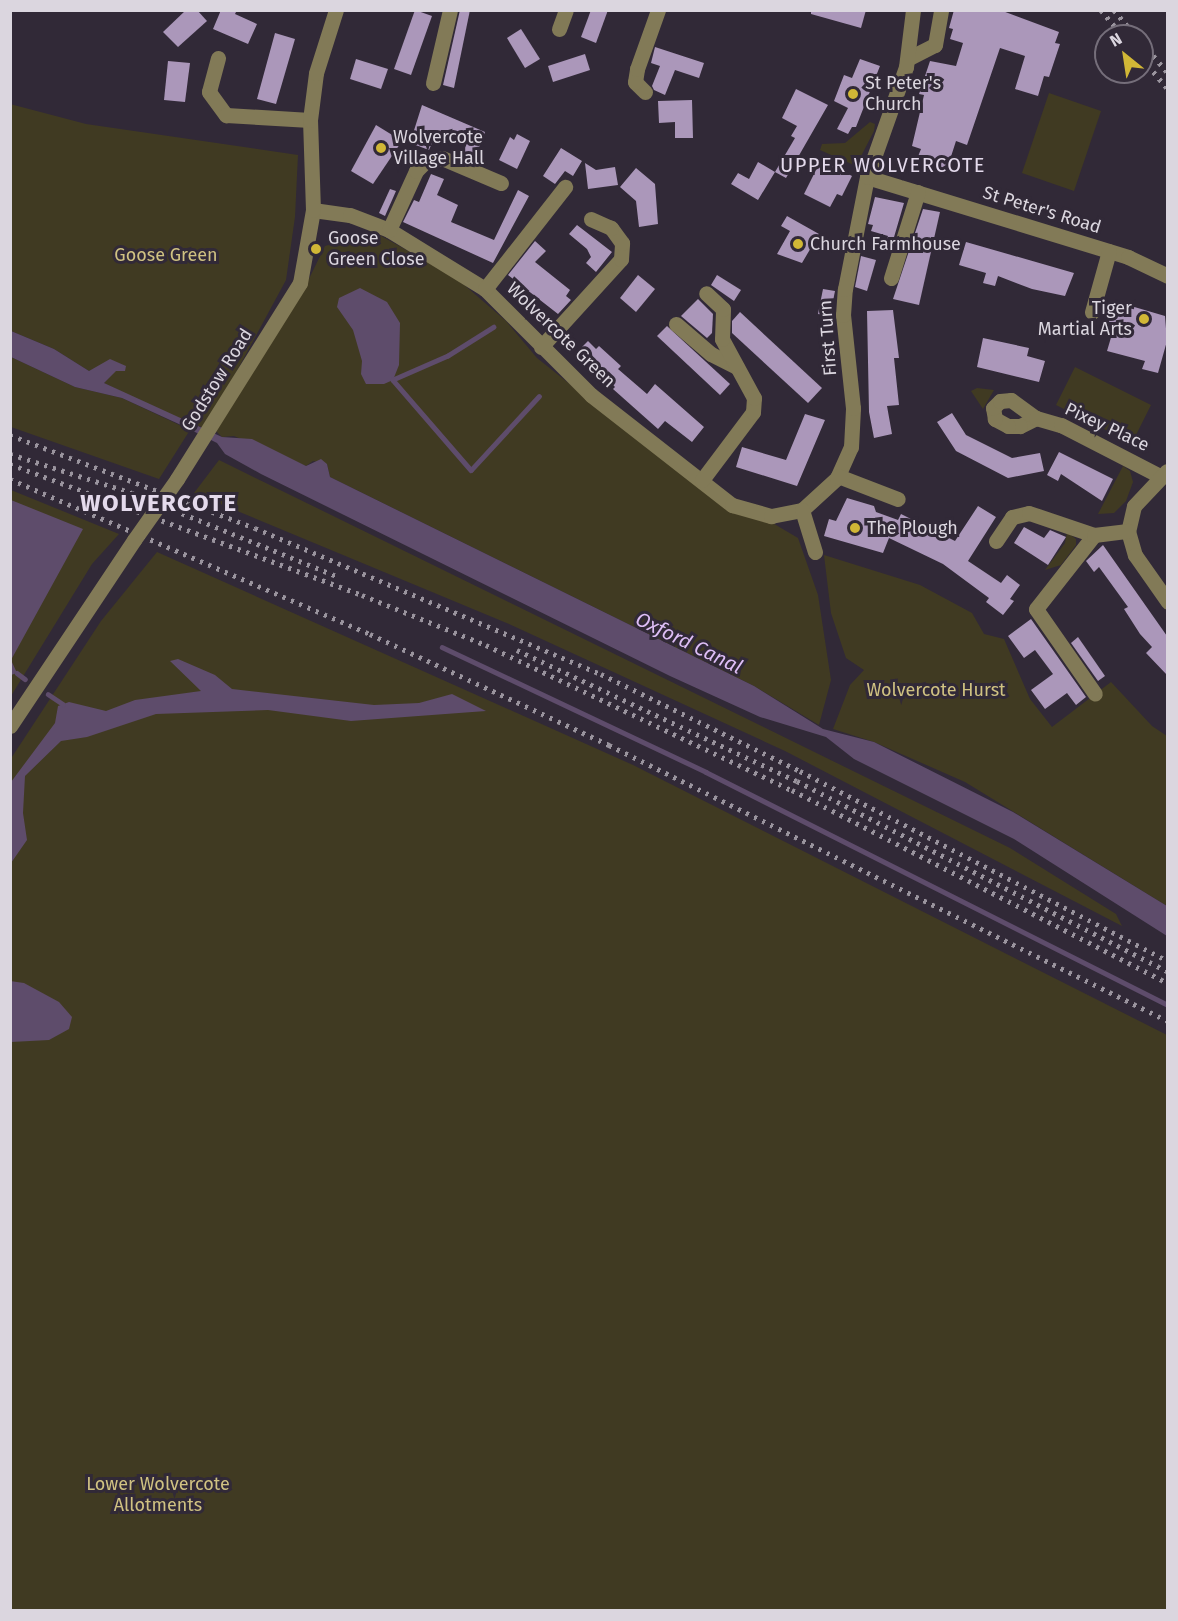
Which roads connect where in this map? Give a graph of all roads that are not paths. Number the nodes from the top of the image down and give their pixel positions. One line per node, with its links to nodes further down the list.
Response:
1 (336, 10): 12 (street, Godstow Road)
2 (450, 10): 10 (street)
3 (566, 10): 7 (street)
4 (658, 10): 11 (street)
5 (913, 10): 9 (street, First Turn)
6 (941, 10): 9 (street)
7 (560, 29)
8 (218, 58): 12 (street)
9 (909, 58): 13 (street, First Turn)
10 (433, 83)
11 (645, 92)
12 (310, 120): 17 (street, Godstow Road)
13 (867, 177): 16 (street, St Peter's Road); 31 (street, First Turn)
14 (501, 183): 19 (street)
15 (566, 187): 23 (street)
16 (918, 192): 20 (street, St Peter's Road); 22 (street)
17 (313, 210): 19 (street, Wolvercote Green); 41 (street, Godstow Road, bridge)
18 (591, 219): 27 (street)
19 (389, 230): 23 (street, Wolvercote Green)
20 (1109, 251): 21 (street, St Peter's Road); 25 (street)
21 (1167, 276)
22 (891, 278)
23 (485, 289): 27 (street, Wolvercote Green)
24 (706, 293): 28 (street)
25 (1092, 312)
26 (676, 324): 28 (street)
27 (541, 347): 32 (street, Wolvercote Green)
28 (741, 369): 32 (street)
29 (1036, 418): 30 (street, Pixey Place)
30 (1164, 473): 35 (street)
31 (838, 476): 33 (street); 34 (street, First Turn)
32 (702, 480): 34 (street, Wolvercote Green)
33 (898, 499)
34 (802, 510): 38 (street)
35 (1128, 531): 36 (street); 39 (street)
36 (1094, 535): 37 (street); 40 (street)
37 (996, 541)
38 (815, 552)
39 (1167, 602)
40 (1095, 694)
41 (10, 726)

